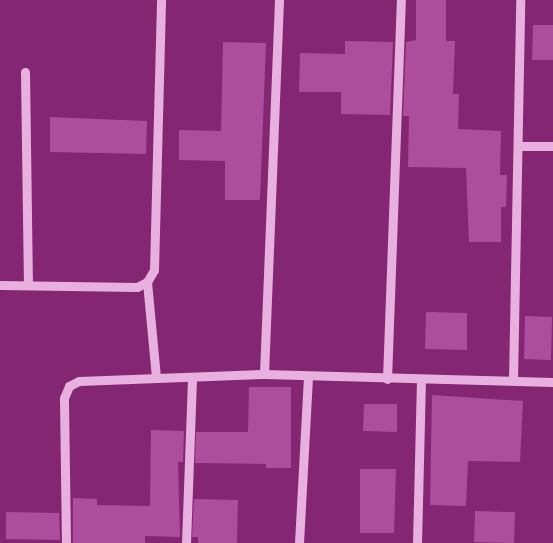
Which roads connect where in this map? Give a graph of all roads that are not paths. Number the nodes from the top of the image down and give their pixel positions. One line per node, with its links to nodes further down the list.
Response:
1 (161, 0): 8 (street)
2 (280, 0): 11 (street)
3 (401, 0): 15 (street)
4 (520, 0): 6 (street)
5 (26, 72): 9 (street)
6 (518, 146): 7 (street); 16 (street)
7 (553, 146)
8 (147, 282): 9 (street); 14 (street)
9 (28, 284): 10 (street)
10 (0, 285)
11 (264, 374): 12 (street); 13 (street)
12 (308, 376): 15 (street); 21 (street)
13 (192, 377): 14 (street); 20 (street)
14 (156, 378): 19 (street)
15 (387, 379): 17 (street)
16 (513, 380): 17 (street); 18 (street)
17 (422, 381): 22 (street)
18 (553, 382)
19 (66, 543)
20 (186, 543)
21 (300, 543)
22 (417, 543)

